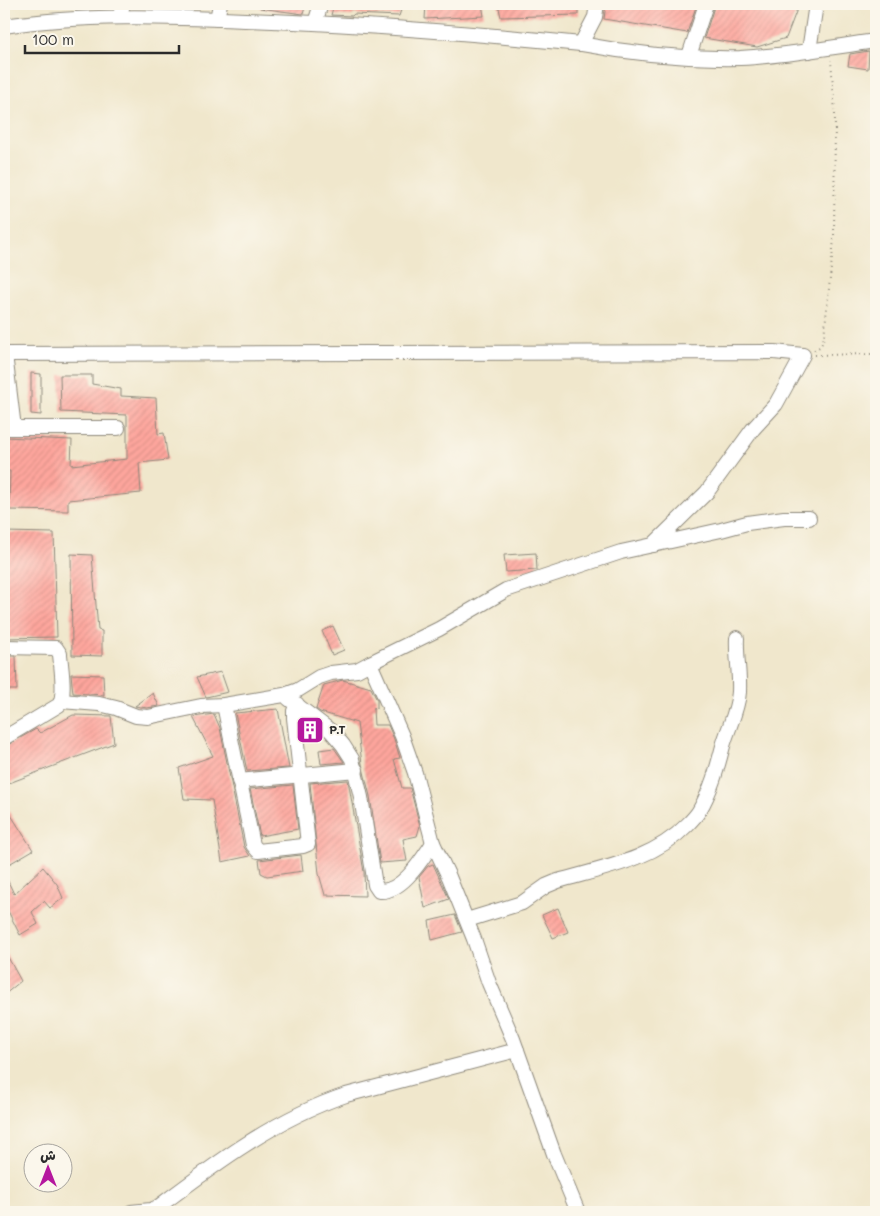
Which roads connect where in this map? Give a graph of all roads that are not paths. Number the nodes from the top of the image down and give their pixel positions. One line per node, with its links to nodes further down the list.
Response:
1 (220, 4): 7 (street)
2 (321, 4): 8 (street)
3 (597, 4): 11 (street)
4 (706, 4): 13 (street)
5 (816, 4): 12 (street)
6 (122, 10): 7 (street); 9 (street)
7 (217, 19): 8 (street)
8 (315, 23): 11 (street)
9 (4, 26)
10 (876, 41): 12 (street)
11 (581, 44): 13 (street)
12 (809, 51): 13 (street)
13 (689, 56)
14 (4, 354): 15 (street); 18 (street)
15 (9, 428): 16 (street)
16 (118, 428)
17 (809, 518): 18 (street)
18 (653, 545): 21 (street)
19 (737, 638): 31 (street)
20 (4, 647): 23 (street)
21 (370, 663): 22 (street); 30 (street)
22 (284, 695): 24 (street); 25 (street)
23 (61, 701): 24 (street); 26 (street)
24 (224, 704): 29 (street)
25 (297, 704): 27 (street); 28 (street)
26 (4, 738)
27 (356, 770): 28 (street); 30 (street)
28 (300, 776): 29 (street); 29 (street)
29 (239, 781)
30 (433, 843): 31 (street)
31 (467, 920): 32 (street)
32 (517, 1050): 33 (street); 34 (street)
33 (138, 1212)
34 (578, 1212)

